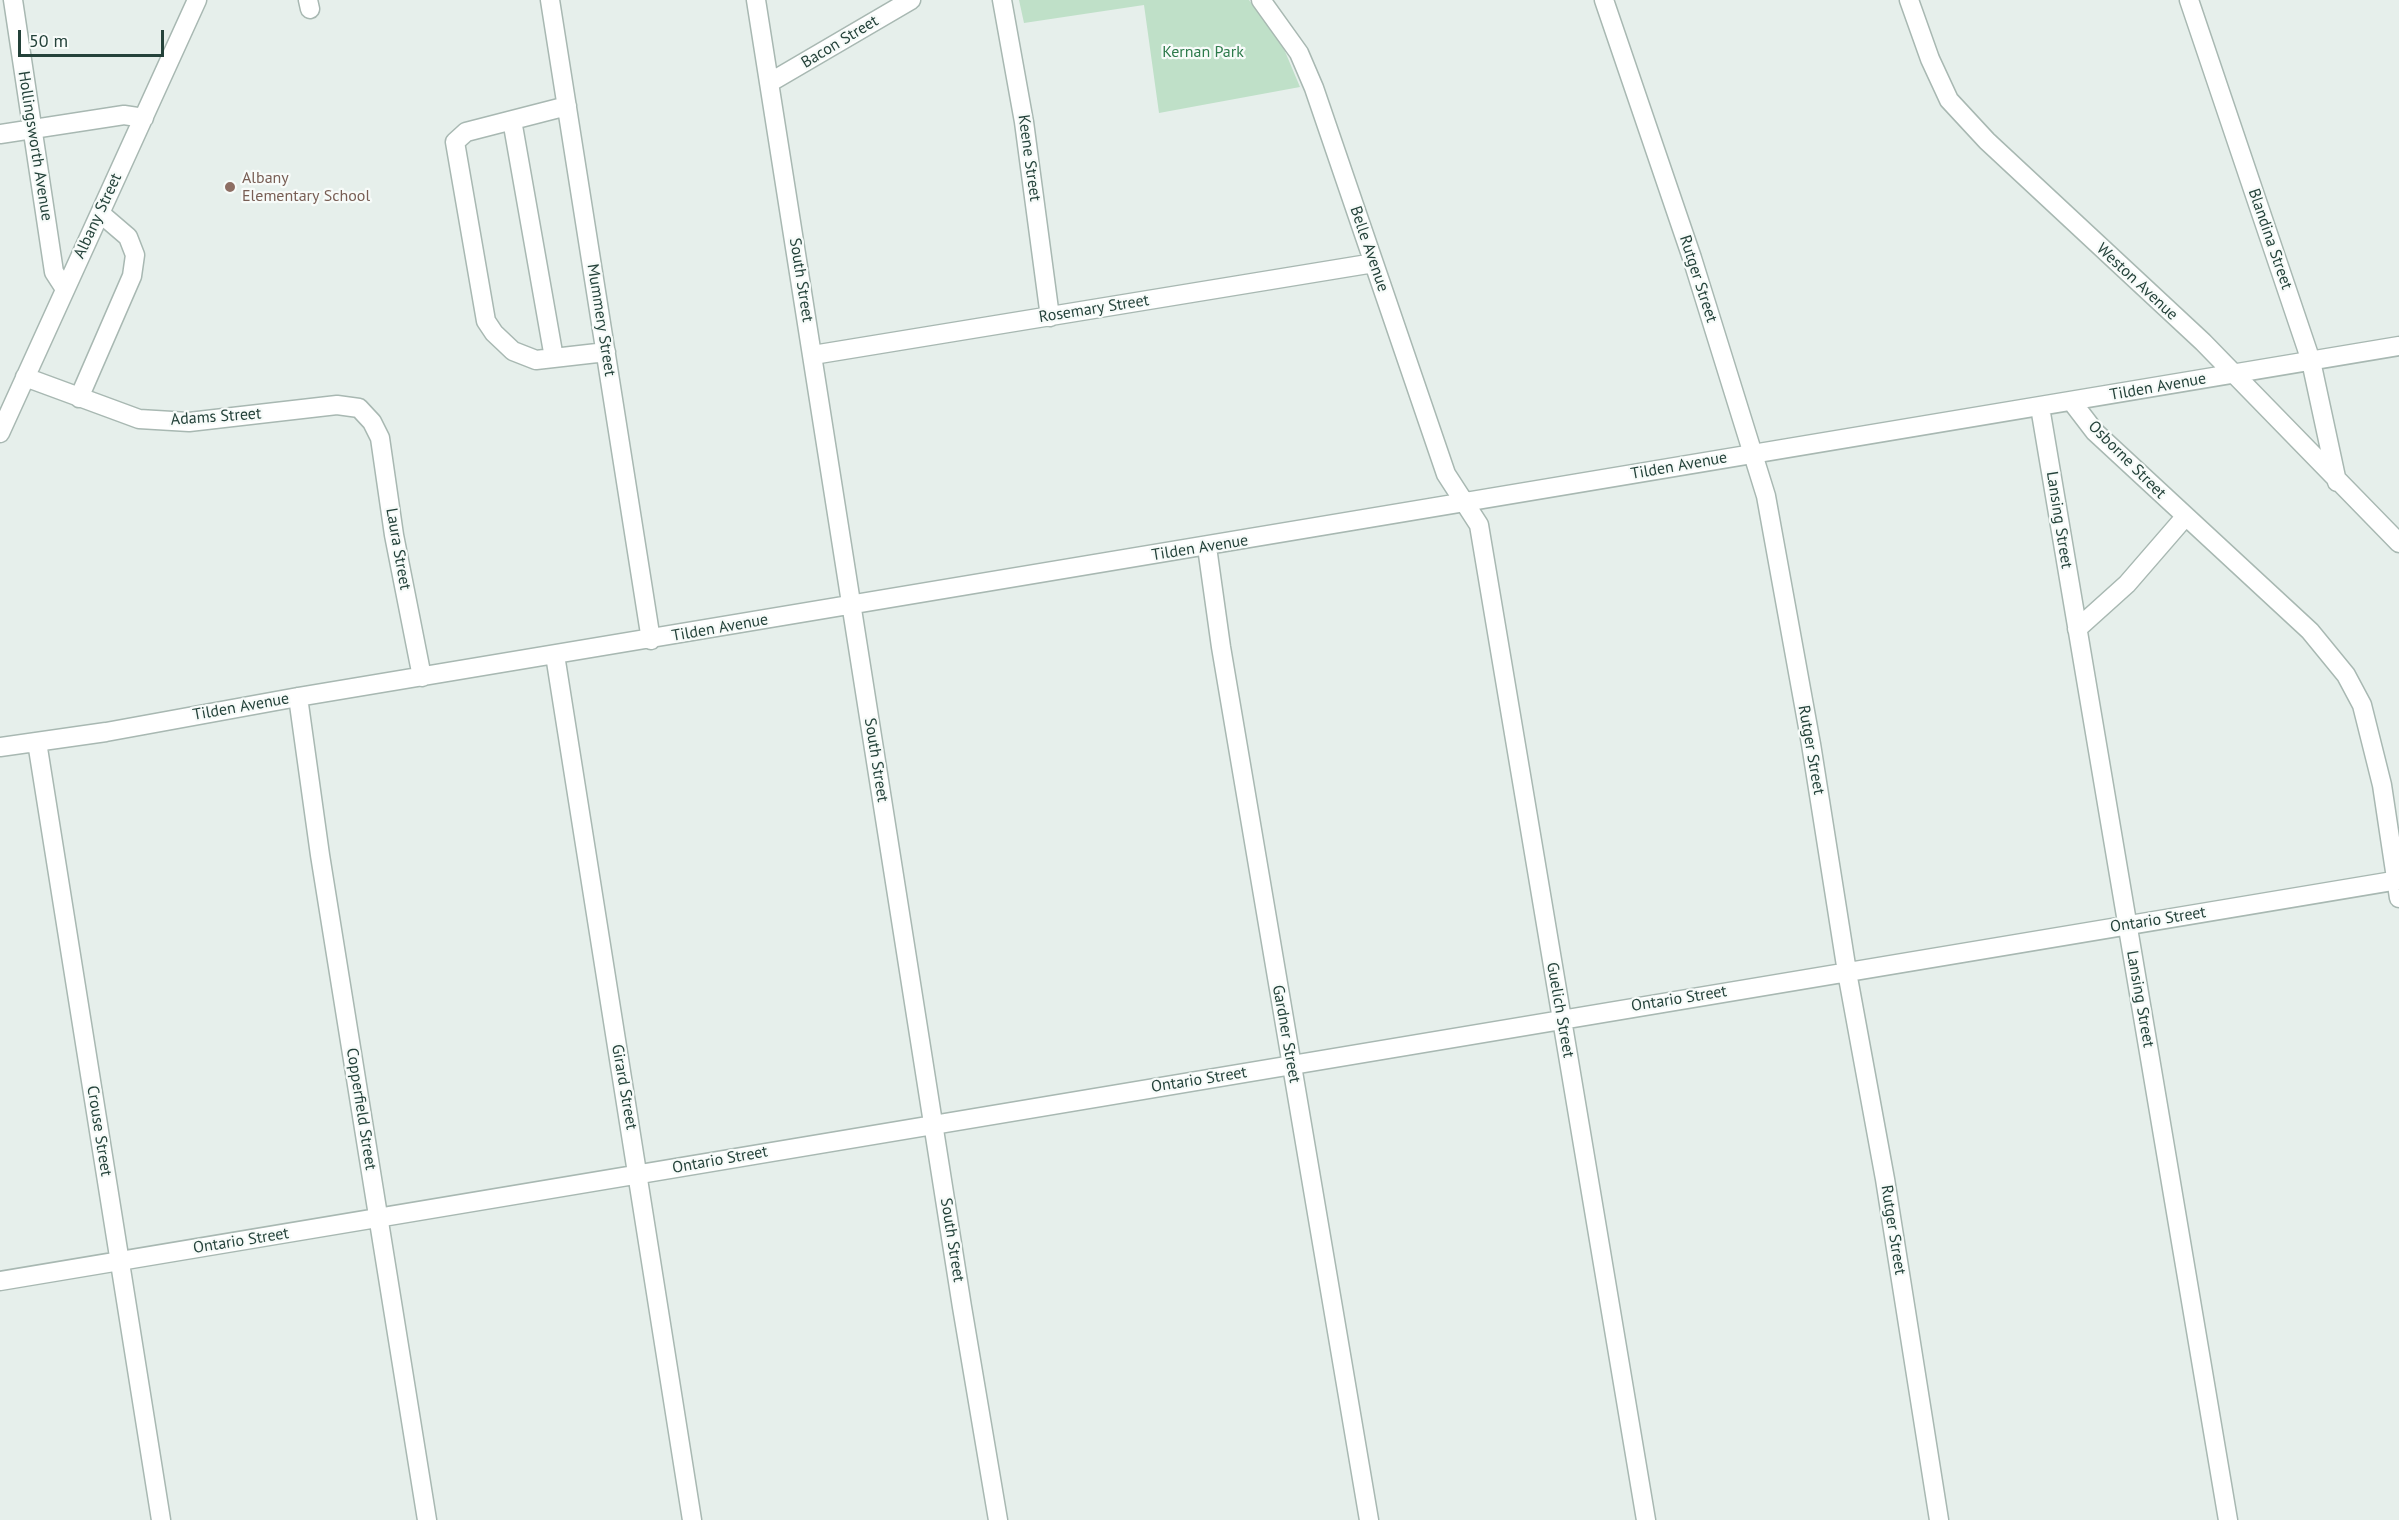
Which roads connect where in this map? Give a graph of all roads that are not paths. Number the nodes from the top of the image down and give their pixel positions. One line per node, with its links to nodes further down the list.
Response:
1 (14, 0): 15 (street, Hollingsworth Avenue)
2 (197, 0): 13 (street, Albany Street)
3 (550, 0): 12 (street, Mummery Street)
4 (756, 0): 11 (street, South Street)
5 (911, 0): 11 (street, Bacon Street)
6 (1002, 0): 20 (street, Keene Street)
7 (1261, 0): 18 (street, Belle Avenue)
8 (1604, 0): 33 (street, Rutger Street)
9 (1909, 0): 26 (street, Weston Avenue)
10 (2189, 0): 25 (street, Blandina Street)
11 (769, 83): 23 (street, South Street)
12 (567, 106): 14 (street); 22 (street, Mummery Street)
13 (144, 117): 15 (street); 17 (street, Albany Street)
14 (512, 120): 24 (street); 24 (street)
15 (32, 129): 16 (street); 19 (street, Hollingsworth Avenue)
16 (0, 134)
17 (100, 213): 19 (street, Albany Street); 28 (street)
18 (1374, 263): 20 (street, Rosemary Street); 35 (street, Belle Avenue)
19 (65, 288): 27 (street, Albany Street)
20 (1050, 317): 23 (street, Rosemary Street)
21 (2399, 346): 25 (street, Tilden Avenue)
22 (606, 352): 24 (street); 41 (street, Mummery Street)
23 (813, 355): 39 (street, South Street)
24 (554, 358)
25 (2312, 361): 26 (street, Tilden Avenue); 34 (street, Blandina Street)
26 (2233, 374): 29 (street, Tilden Avenue); 34 (street, Weston Avenue)
27 (25, 377): 28 (street, Adams Street); 32 (street, Albany Street)
28 (79, 398): 31 (street, Adams Street)
29 (2072, 402): 30 (street, Tilden Avenue); 36 (street, Osborne Street)
30 (2040, 407): 33 (street, Tilden Avenue); 40 (street, Lansing Street)
31 (372, 422): 43 (street, Laura Street)
32 (0, 433)
33 (1753, 453): 35 (street, Tilden Avenue); 49 (street, Rutger Street)
34 (2337, 482): 37 (street, Weston Avenue)
35 (1466, 503): 38 (street, Tilden Avenue); 50 (street, Guelich Street)
36 (2185, 517): 40 (street); 47 (street)
37 (2399, 543)
38 (1207, 546): 39 (street, Tilden Avenue); 51 (street, Gardner Street)
39 (851, 606): 41 (street, Tilden Avenue); 52 (street, South Street)
40 (2077, 628): 48 (street, Lansing Street)
41 (651, 640): 42 (street, Tilden Avenue)
42 (555, 655): 43 (street, Tilden Avenue); 53 (street, Girard Street)
43 (422, 677): 44 (street, Tilden Avenue)
44 (298, 697): 45 (street, Tilden Avenue); 54 (street, Copperfield Street)
45 (37, 742): 46 (street, Tilden Avenue); 55 (street, Crouse Street)
46 (0, 747)
47 (2398, 886): 48 (street, Ontario Street)
48 (2126, 925): 49 (street, Ontario Street); 64 (street, Lansing Street)
49 (1846, 972): 50 (street, Ontario Street); 63 (street, Rutger Street)
50 (1562, 1019): 51 (street, Ontario Street); 62 (street, Guelich Street)
51 (1291, 1065): 52 (street, Ontario Street); 61 (street, Gardner Street)
52 (934, 1124): 53 (street, Ontario Street); 60 (street, South Street)
53 (639, 1174): 54 (street, Ontario Street); 59 (street, Girard Street)
54 (378, 1218): 55 (street, Ontario Street); 58 (street, Copperfield Street)
55 (120, 1261): 56 (street, Ontario Street); 57 (street, Crouse Street)
56 (0, 1281)
57 (161, 1520)
58 (427, 1520)
59 (692, 1520)
60 (998, 1520)
61 (1370, 1520)
62 (1647, 1520)
63 (1939, 1520)
64 (2228, 1520)

